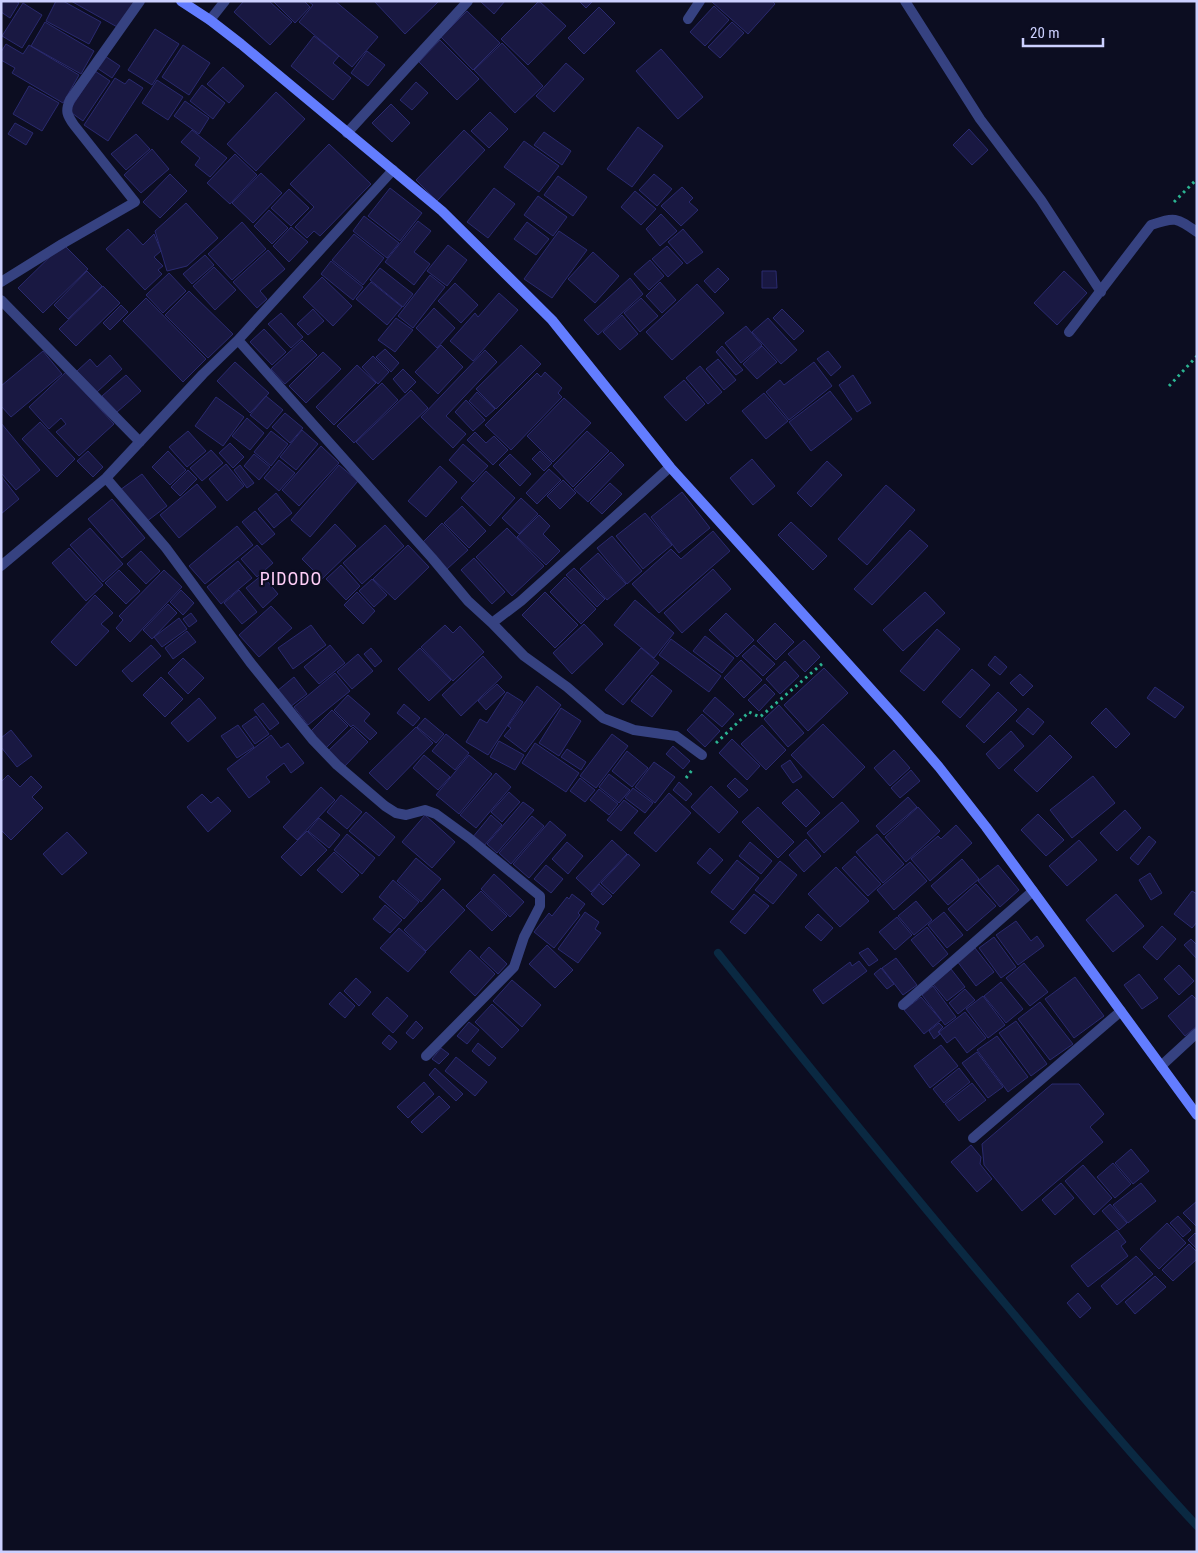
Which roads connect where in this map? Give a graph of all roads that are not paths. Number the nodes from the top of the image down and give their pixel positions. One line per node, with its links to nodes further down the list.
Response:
1 (140, 1): 12 (street)
2 (181, 1): 8 (street)
3 (225, 1): 8 (street)
4 (468, 1): 9 (street)
5 (700, 1): 7 (street)
6 (905, 1): 13 (street)
7 (688, 19)
8 (210, 20): 9 (street)
9 (347, 133): 10 (street)
10 (393, 170): 16 (street); 18 (street)
11 (1197, 232): 13 (street)
12 (1, 282)
13 (1101, 292): 15 (street)
14 (1, 300): 17 (street)
15 (1070, 332)
16 (238, 340): 17 (street); 21 (street)
17 (140, 442): 19 (street)
18 (670, 467): 21 (street); 23 (street)
19 (106, 478): 20 (street); 27 (street)
20 (1, 566)
21 (492, 623): 22 (street)
22 (702, 755)
23 (1033, 891): 24 (street); 25 (street)
24 (903, 1005)
25 (1121, 1011): 28 (street); 30 (street)
26 (1197, 1033): 28 (street)
27 (426, 1056)
28 (1160, 1066): 29 (street)
29 (1197, 1115)
30 (973, 1138)

